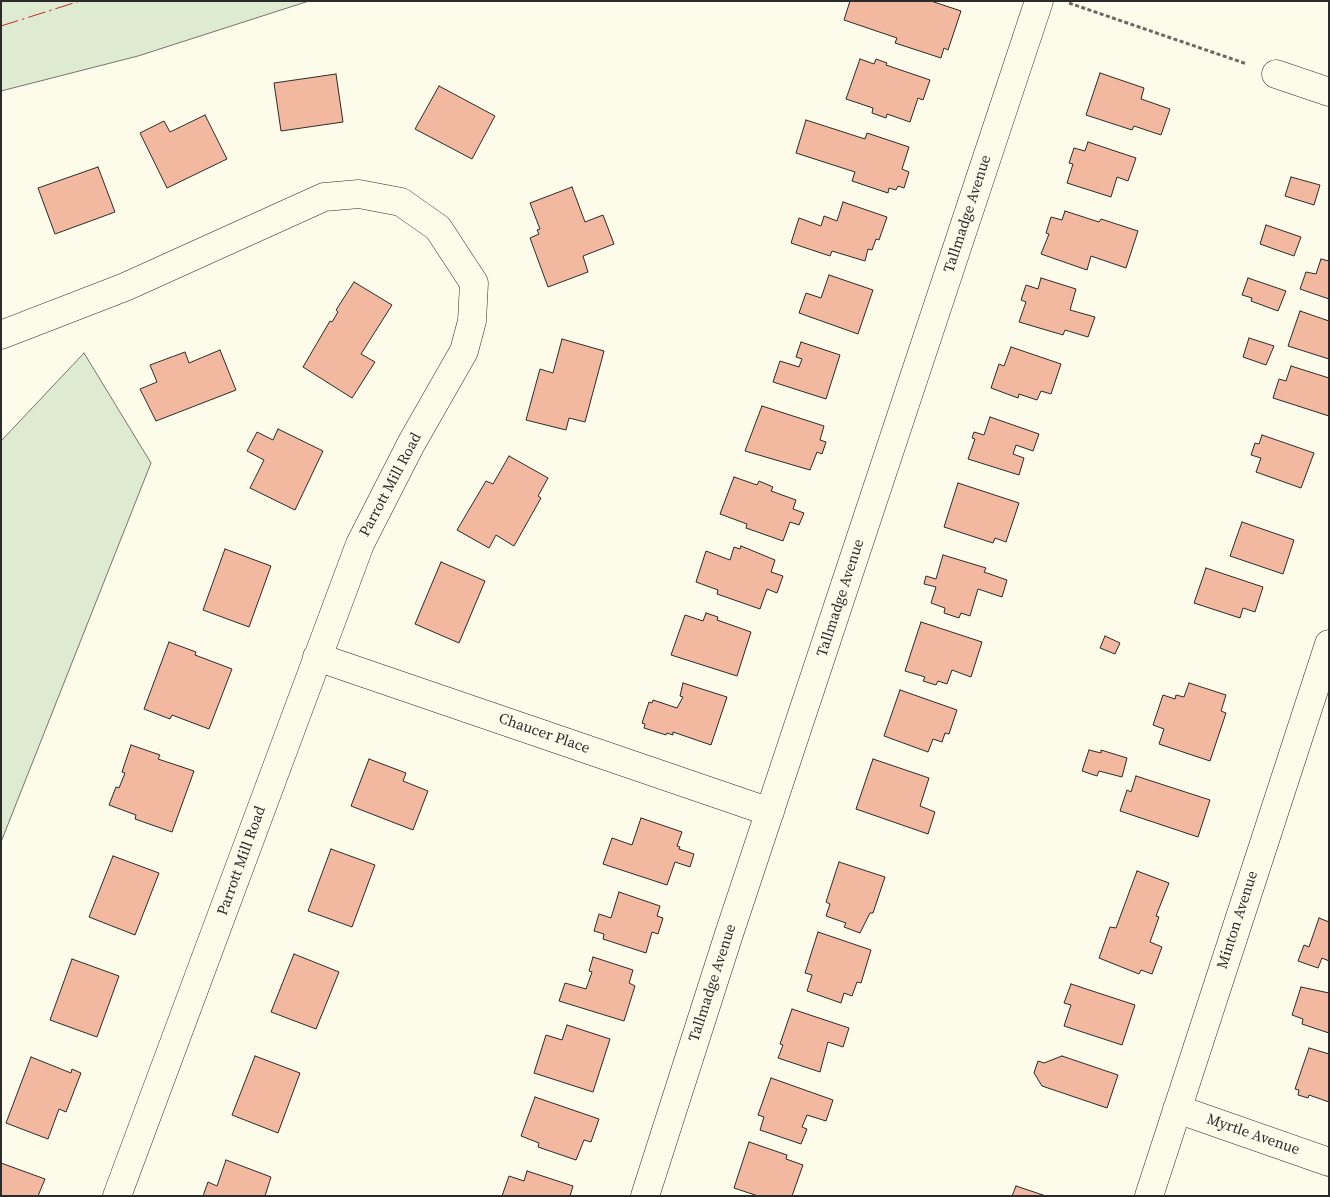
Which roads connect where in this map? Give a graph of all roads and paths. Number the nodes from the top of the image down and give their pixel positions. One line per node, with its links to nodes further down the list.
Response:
1 (1039, 1): 8 (street, Tallmadge Avenue)
2 (1064, 1): 3 (path)
3 (1276, 74): 4 (street)
4 (1329, 92)
5 (1, 335): 7 (street, Parrott Mill Road)
6 (1329, 644): 9 (street, Minton Avenue)
7 (318, 657): 8 (street, Chaucer Place); 11 (street, Parrott Mill Road)
8 (770, 812): 12 (street, Tallmadge Avenue)
9 (1177, 1109): 10 (street, Myrtle Avenue); 13 (street, Minton Avenue)
10 (1329, 1162)
11 (117, 1196)
12 (645, 1196)
13 (1149, 1196)

